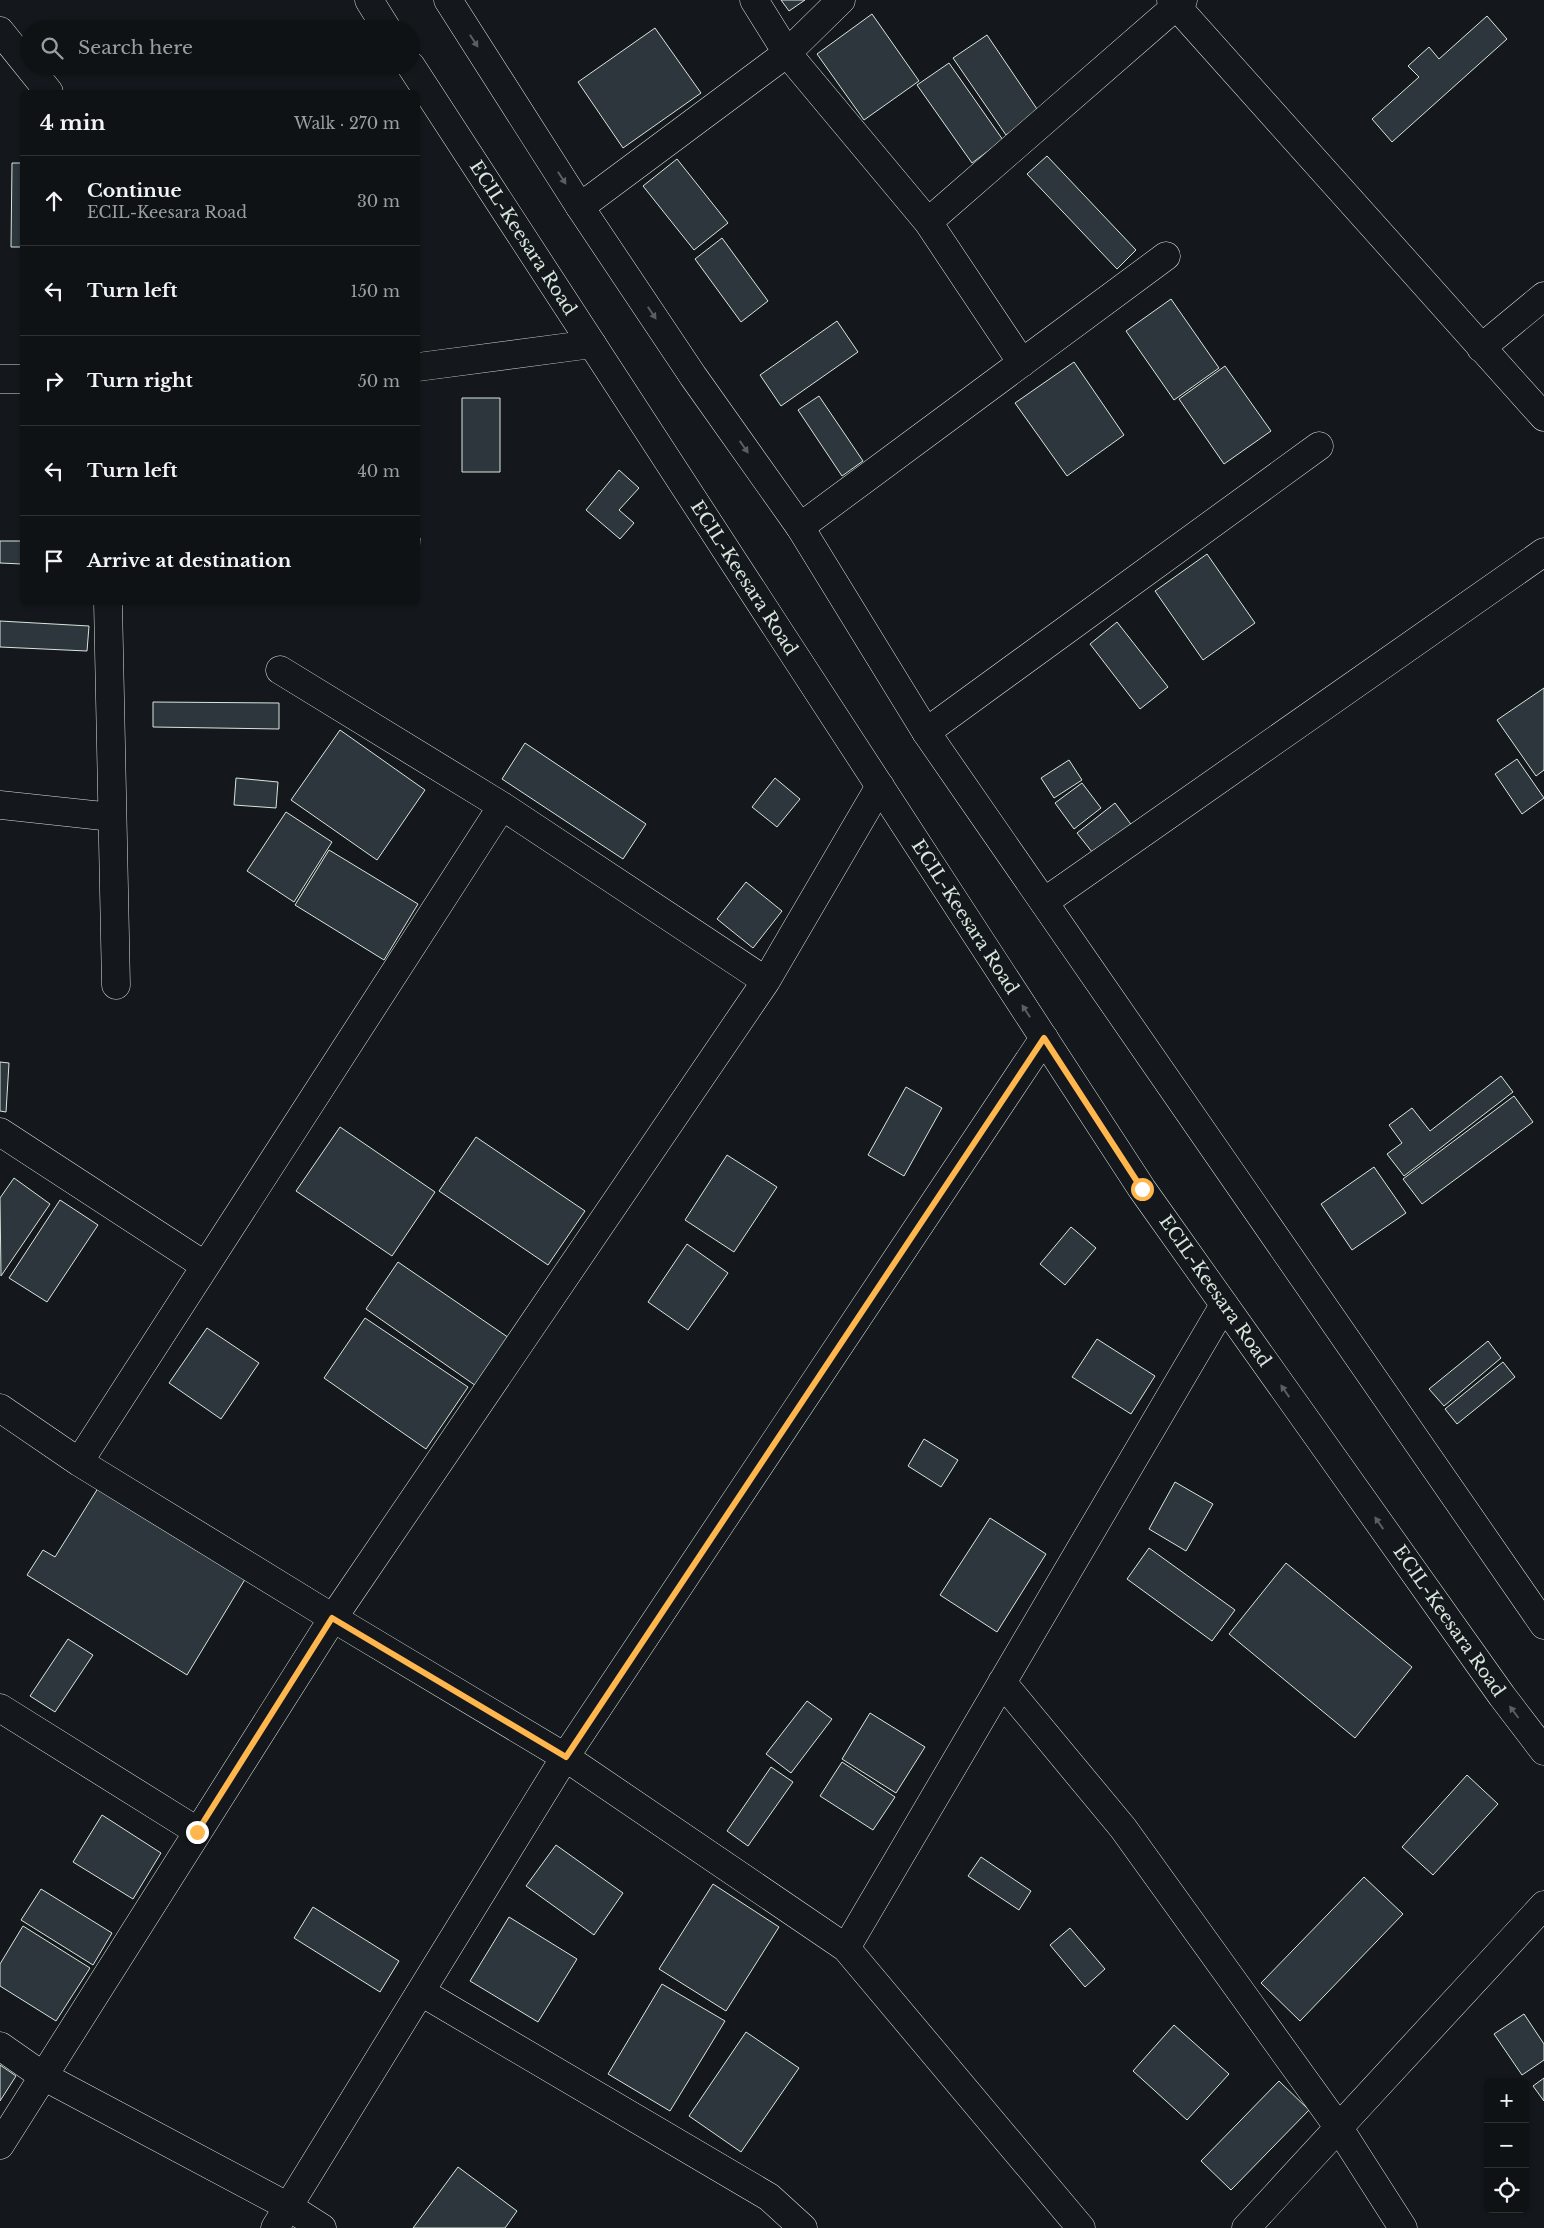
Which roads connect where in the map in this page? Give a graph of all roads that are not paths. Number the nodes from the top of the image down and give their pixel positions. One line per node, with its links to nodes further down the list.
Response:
1 (368, 0): 6 (street)
2 (448, 0): 13 (street, one-way to 13)
3 (754, 0): 8 (street)
4 (841, 0): 8 (street)
5 (1176, 2): 14 (street); 18 (street)
6 (381, 20)
7 (0, 31): 9 (street)
8 (787, 53): 13 (street); 14 (street)
9 (20, 56)
10 (35, 75): 12 (street)
11 (417, 75): 17 (street, ECIL-Keesara Road)
12 (47, 90)
13 (580, 207): 25 (street, one-way to 25)
14 (928, 222): 19 (street)
15 (1166, 256): 19 (street)
16 (1544, 296): 18 (street)
17 (592, 344): 20 (street); 30 (street, ECIL-Keesara Road)
18 (1482, 348): 23 (street)
19 (1022, 363): 25 (street)
20 (420, 366)
21 (0, 379): 22 (street)
22 (20, 380)
23 (1544, 418)
24 (1319, 446): 29 (street)
25 (800, 527): 29 (street)
26 (1544, 552): 34 (street)
27 (108, 605): 33 (street)
28 (280, 670): 32 (street)
29 (926, 732): 34 (street)
30 (880, 786): 35 (street); 37 (street, ECIL-Keesara Road, one-way to 30)
31 (0, 805): 33 (street)
32 (502, 806): 35 (street); 39 (street)
33 (112, 817): 36 (street)
34 (1044, 902): 44 (street)
35 (766, 981): 43 (street)
36 (116, 985)
37 (1044, 1038): 40 (street, ECIL-Keesara Road); 48 (street)
38 (0, 1132): 39 (street)
39 (204, 1265): 42 (street)
40 (1224, 1305): 45 (street); 47 (street, ECIL-Keesara Road, one-way to 40)
41 (0, 1408): 42 (street)
42 (79, 1462): 43 (street)
43 (332, 1618): 48 (street); 49 (street)
44 (1544, 1625)
45 (1002, 1682): 51 (street); 55 (street)
46 (0, 1708): 49 (street)
47 (1544, 1751)
48 (566, 1757): 51 (street); 52 (street)
49 (197, 1832): 54 (street)
50 (1544, 1905): 55 (street)
51 (846, 1948): 60 (street)
52 (421, 1992): 57 (street); 59 (street)
53 (0, 2046): 54 (street)
54 (43, 2076): 56 (street); 57 (street)
55 (1339, 2128): 61 (street); 62 (street)
56 (0, 2145)
57 (282, 2218): 58 (street)
58 (322, 2228)
59 (803, 2228)
60 (1081, 2228)
61 (1246, 2228)
62 (1403, 2228)

